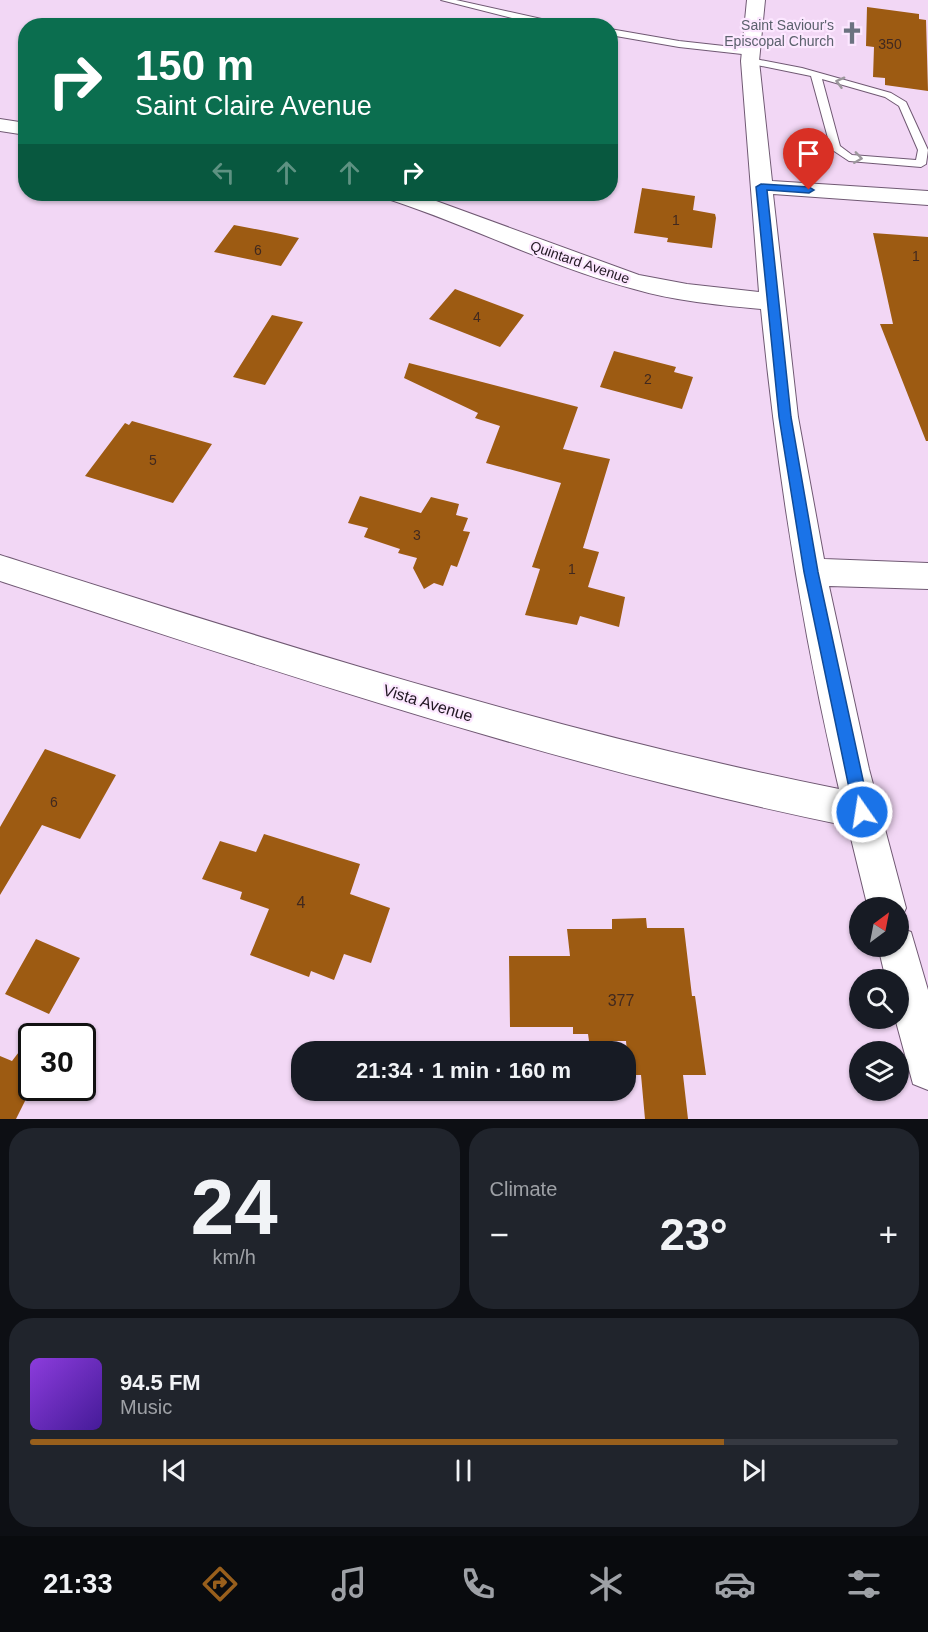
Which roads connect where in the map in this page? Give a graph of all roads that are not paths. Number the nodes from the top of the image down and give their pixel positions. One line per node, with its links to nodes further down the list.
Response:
1 (446, 0): 3 (lane)
2 (756, 0): 5 (street)
3 (521, 18)
4 (618, 34): 5 (lane)
5 (751, 57): 6 (lane); 9 (street)
6 (816, 76): 6 (lane, one-way to 6)
7 (0, 125): 8 (street)
8 (18, 128)
9 (761, 187): 10 (street); 12 (street)
10 (928, 198)
11 (414, 201): 12 (street, Quintard Avenue)
12 (772, 302): 14 (street)
13 (0, 568): 16 (street, Vista Avenue)
14 (811, 572): 15 (street); 16 (street)
15 (928, 576)
16 (862, 812): 17 (street)
17 (884, 897)
18 (900, 957): 19 (street)
19 (928, 1069)

